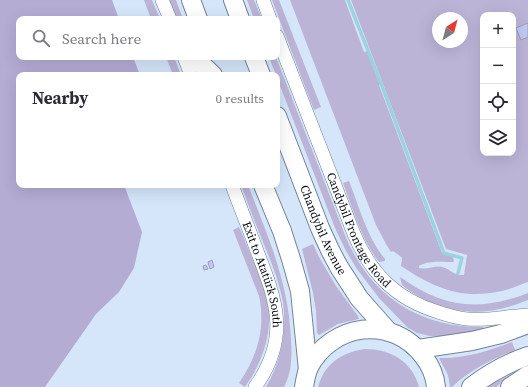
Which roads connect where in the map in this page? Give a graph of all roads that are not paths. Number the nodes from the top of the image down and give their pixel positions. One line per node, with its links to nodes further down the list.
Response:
1 (162, 0): 5 (street)
2 (191, 0): 6 (main road)
3 (233, 0): 7 (main road)
4 (263, 0): 8 (street)
5 (169, 16)
6 (197, 16)
7 (239, 16)
8 (269, 16)
9 (280, 44): 21 (street, Candybil Frontage Road)
10 (185, 60): 14 (street)
11 (197, 60): 15 (main road)
12 (214, 60): 16 (main road)
13 (255, 60): 17 (main road)
14 (189, 72)
15 (210, 72)
16 (218, 72)
17 (260, 72)
18 (280, 124): 23 (main road, Chandybil Avenue)
19 (233, 188): 28 (street, Exit to Atatürk South)
20 (264, 188): 26 (main road)
21 (528, 315)
22 (528, 324): 24 (main road)
23 (390, 332): 24 (main road); 26 (main road)
24 (418, 349): 30 (main road)
25 (528, 356): 31 (main road)
26 (308, 370): 29 (main road)
27 (528, 375): 32 (main road)
28 (256, 387)
29 (304, 387)
30 (436, 387)
31 (471, 387)
32 (510, 387)

